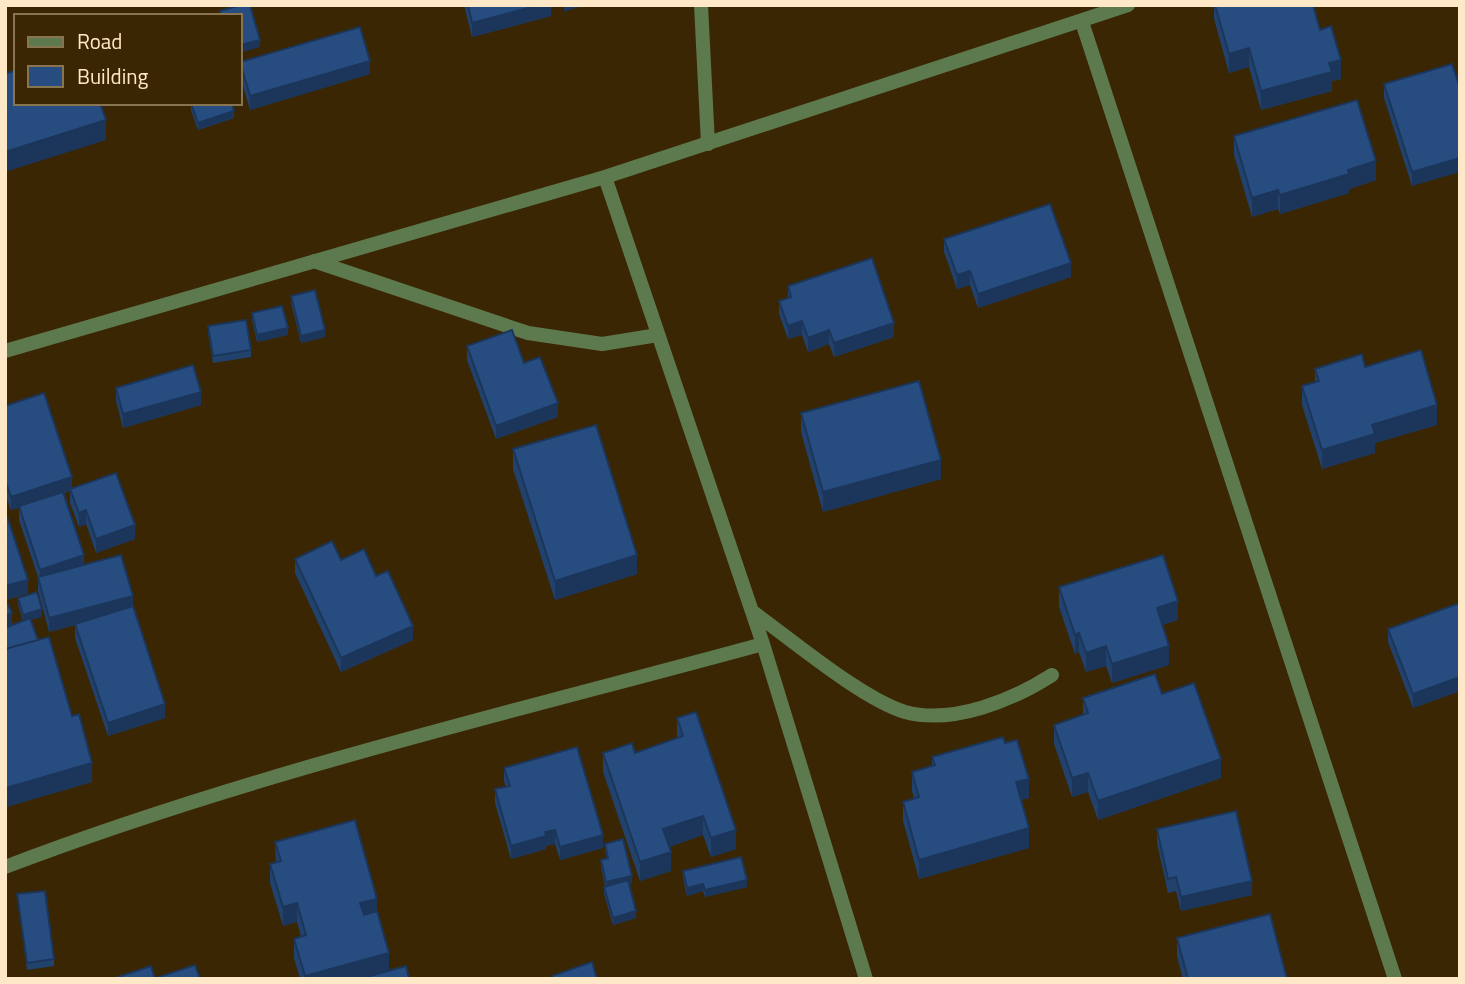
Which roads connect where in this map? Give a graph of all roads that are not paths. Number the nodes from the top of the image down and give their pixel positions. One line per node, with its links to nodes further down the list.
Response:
1 (701, 5): 4 (street)
2 (1128, 5): 3 (street)
3 (1082, 22): 4 (street); 14 (street)
4 (708, 144): 5 (street)
5 (605, 177): 6 (street); 7 (street)
6 (314, 261): 7 (street); 8 (street)
7 (658, 335): 9 (street)
8 (5, 351)
9 (752, 612): 10 (street); 11 (street)
10 (763, 644): 12 (street); 13 (street)
11 (1052, 675)
12 (5, 867)
13 (866, 979)
14 (1395, 979)

